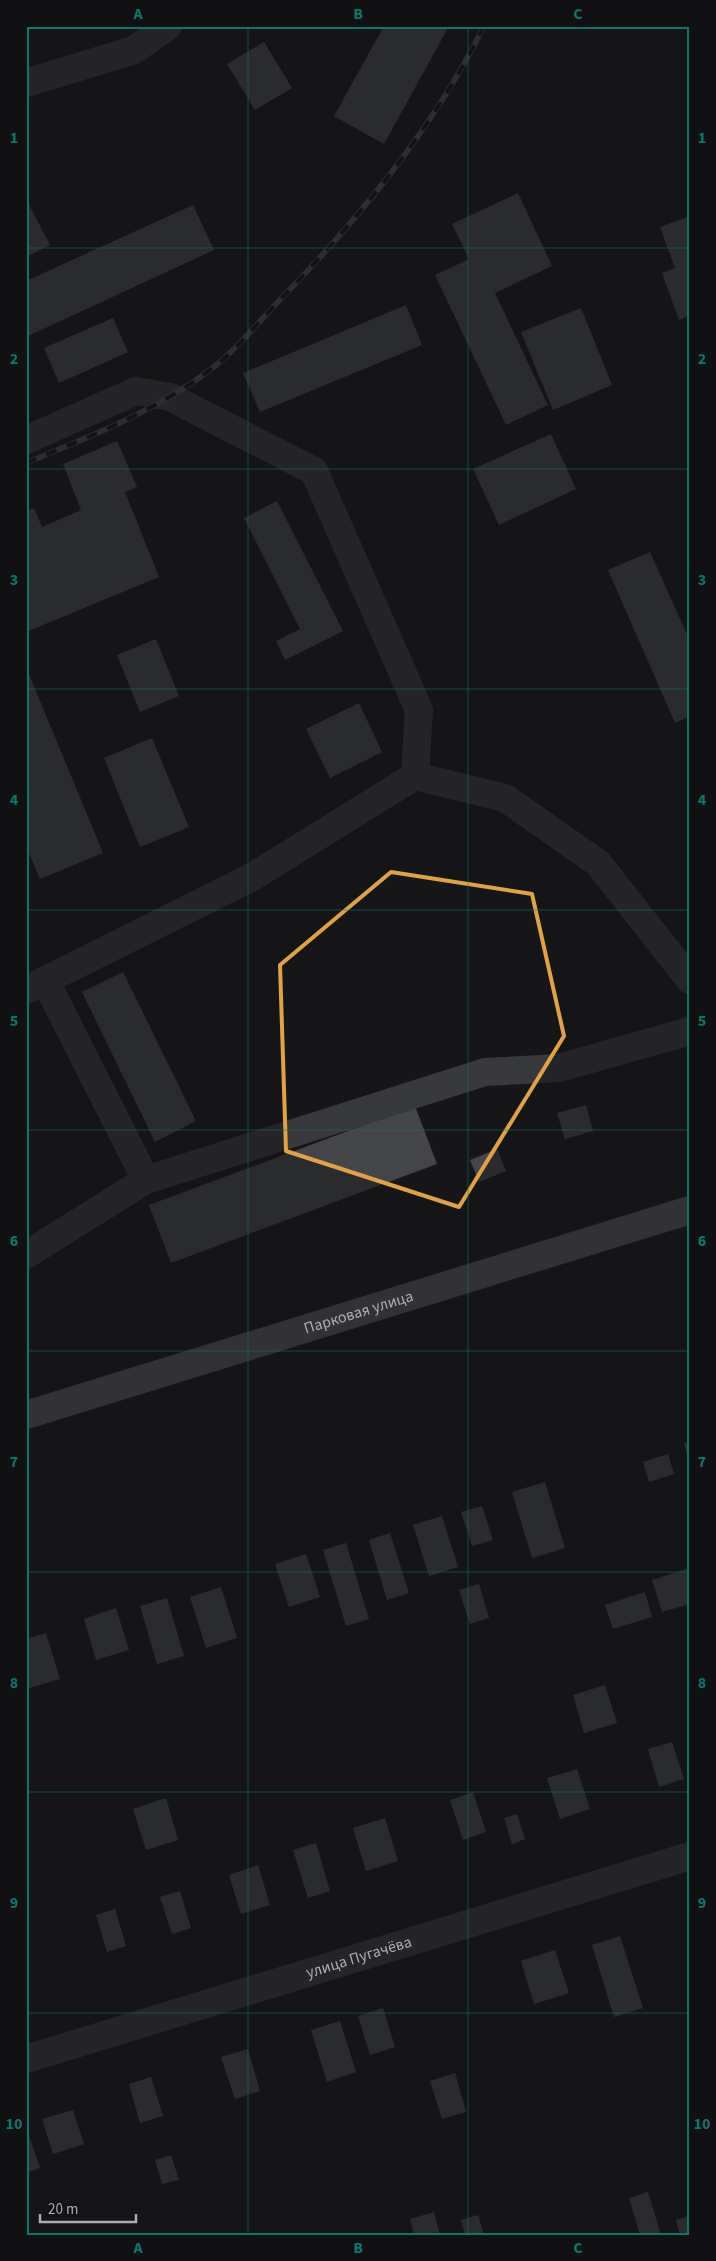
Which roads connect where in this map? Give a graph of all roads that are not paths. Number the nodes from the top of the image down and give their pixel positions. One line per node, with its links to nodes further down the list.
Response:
1 (168, 26): 2 (street)
2 (26, 83)
3 (26, 440): 4 (street)
4 (415, 776): 5 (street); 6 (street)
5 (690, 980)
6 (36, 985): 8 (street)
7 (690, 1030): 8 (street)
8 (146, 1180): 10 (street)
9 (690, 1210): 11 (main road, Парковая улица)
10 (26, 1255)
11 (26, 1415)
12 (690, 1856): 13 (street, улица Пугачёва)
13 (26, 2059)

